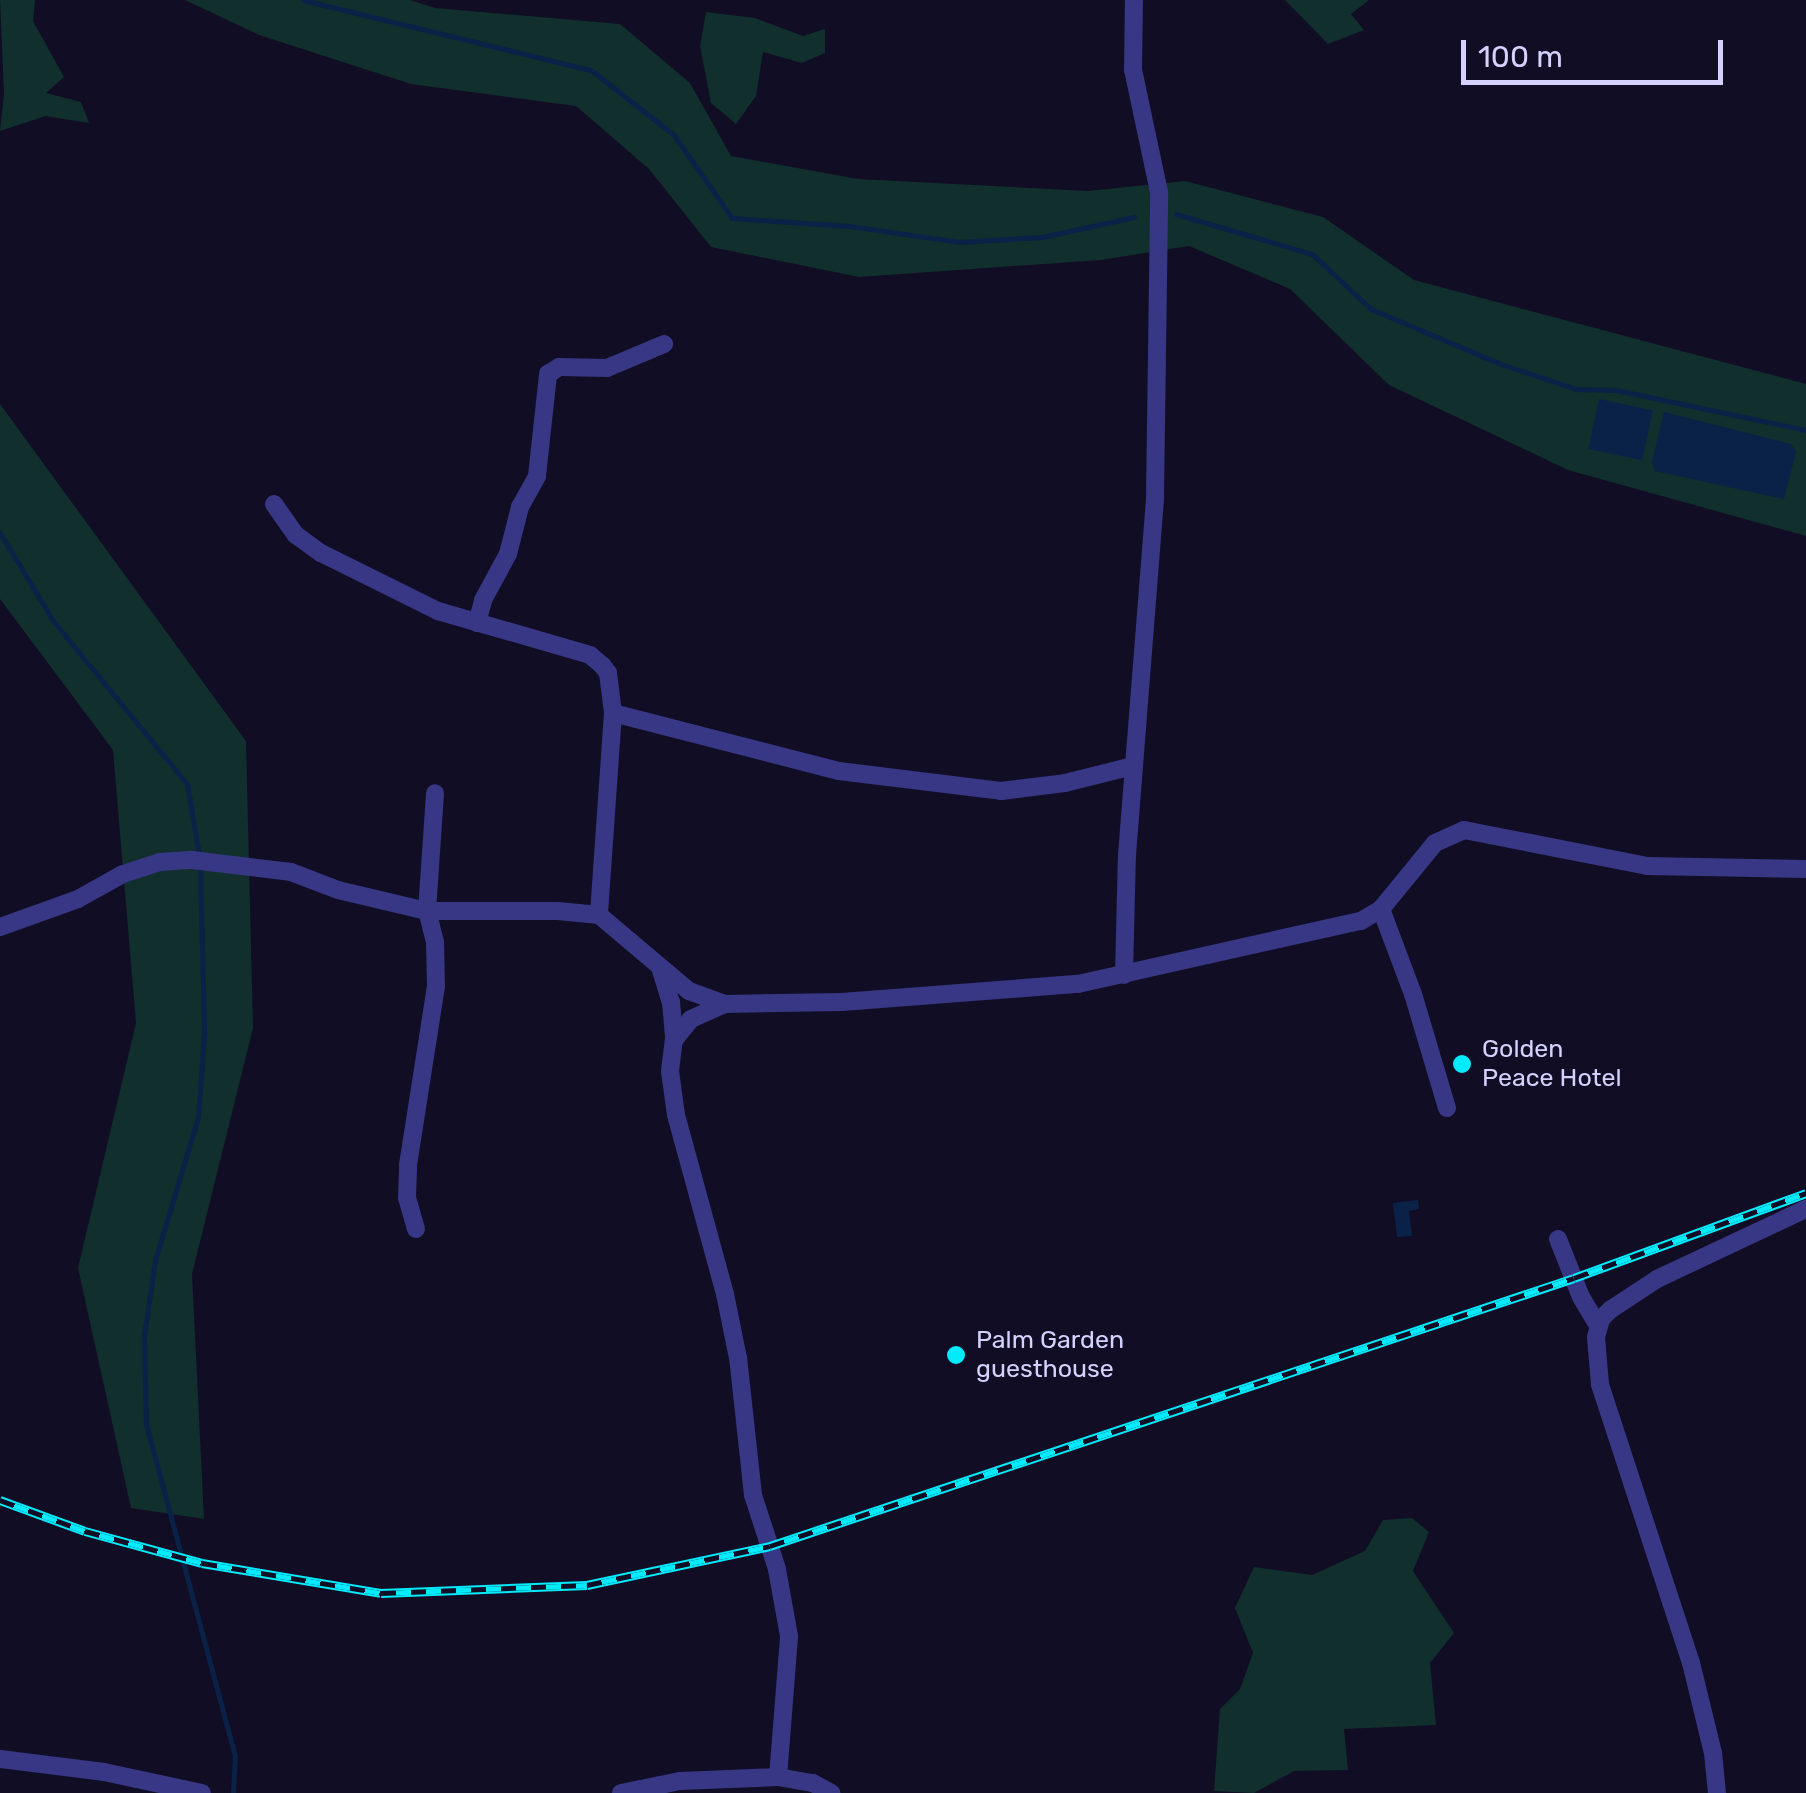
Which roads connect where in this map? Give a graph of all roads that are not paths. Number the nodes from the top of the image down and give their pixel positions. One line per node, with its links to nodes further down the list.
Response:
1 (1134, 0): 6 (street)
2 (664, 344): 4 (street)
3 (274, 504): 4 (street)
4 (477, 623): 5 (street)
5 (613, 713): 6 (street); 11 (street)
6 (1133, 766): 14 (street)
7 (436, 793): 10 (street)
8 (1806, 869): 9 (street)
9 (1381, 909): 14 (street); 17 (street)
10 (427, 911): 11 (street); 12 (street); 19 (street)
11 (599, 916): 13 (street)
12 (0, 927)
13 (660, 967): 15 (street); 16 (street)
14 (1124, 974): 15 (street)
15 (725, 1004): 16 (street)
16 (674, 1040): 23 (street)
17 (1448, 1108)
18 (1806, 1210): 21 (street)
19 (416, 1230)
20 (1558, 1239): 21 (street)
21 (1598, 1325): 27 (street)
22 (0, 1759): 24 (street)
23 (778, 1776): 25 (street); 26 (street)
24 (202, 1793)
25 (621, 1793)
26 (831, 1793)
27 (1717, 1793)

